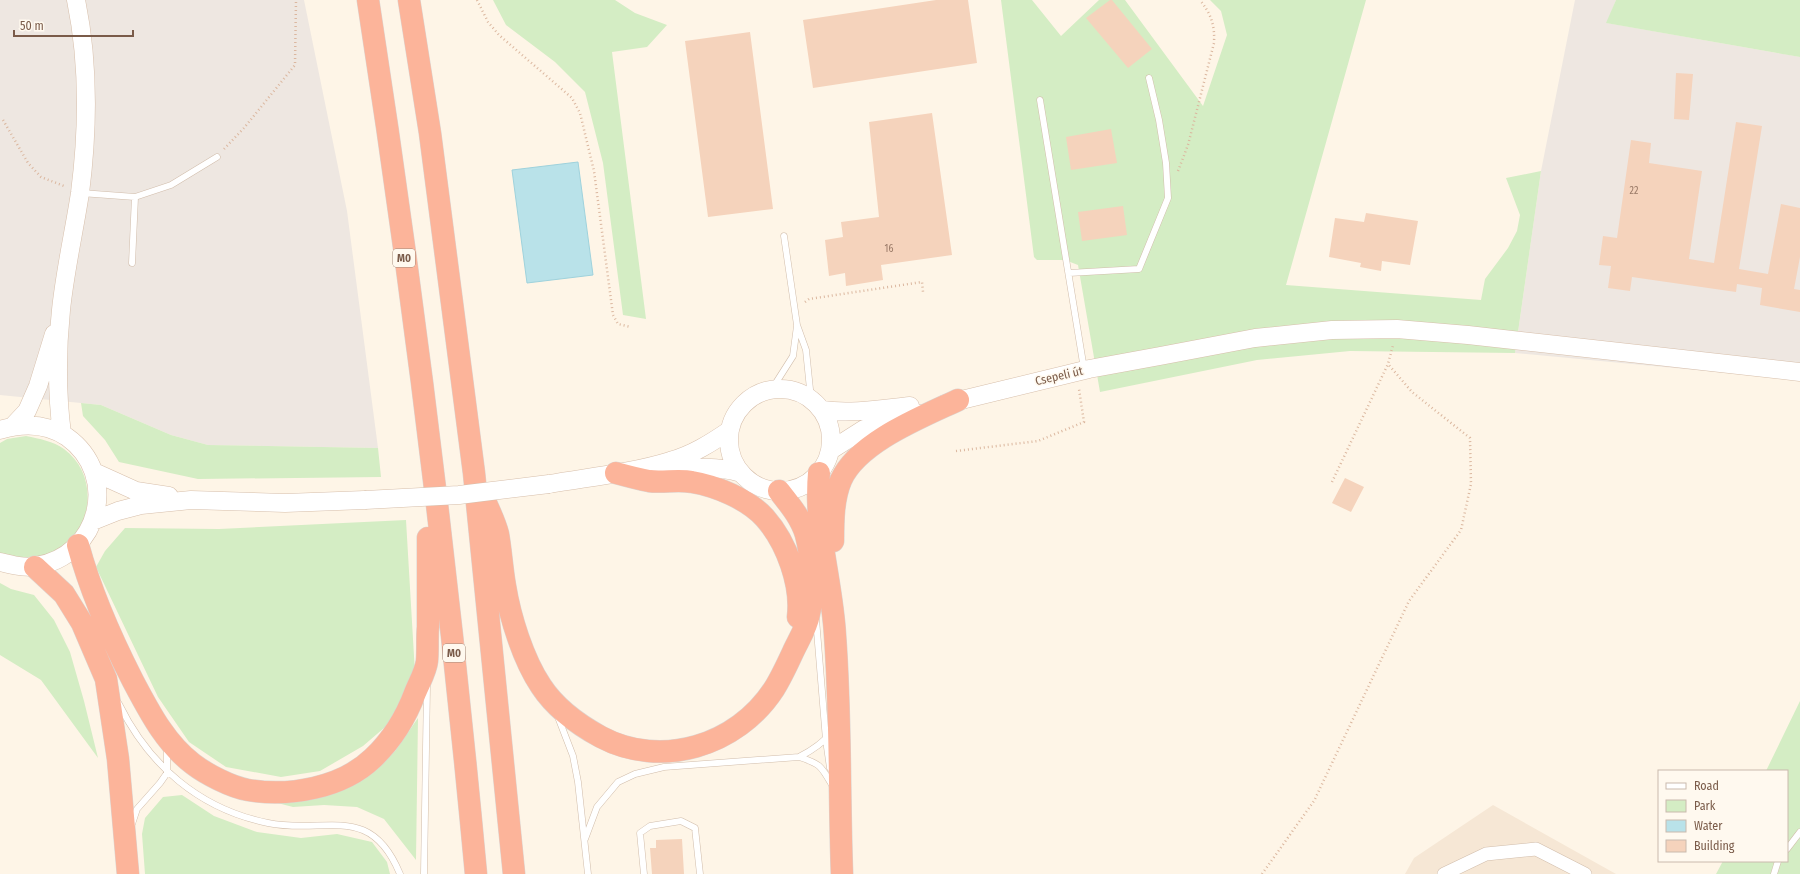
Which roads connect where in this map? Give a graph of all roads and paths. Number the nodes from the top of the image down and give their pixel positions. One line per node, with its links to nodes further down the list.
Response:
1 (76, 0): 12 (street)
2 (296, 0): 10 (path)
3 (368, 0): 31 (highway, M0)
4 (409, 0): 36 (highway)
5 (477, 0): 21 (path)
6 (1200, 0): 11 (path)
7 (1149, 78): 16 (lane)
8 (1040, 100): 16 (lane)
9 (3, 120): 12 (path)
10 (217, 156): 13 (lane)
11 (1178, 172)
12 (80, 193): 13 (lane); 19 (street)
13 (135, 197): 15 (lane)
14 (784, 236): 18 (lane)
15 (132, 263)
16 (1069, 273): 24 (lane)
17 (923, 292): 18 (path)
18 (794, 309): 20 (lane)
19 (61, 310): 29 (street); 32 (street)
20 (797, 325): 26 (lane); 28 (lane)
21 (631, 327)
22 (1397, 329): 23 (path); 24 (street, Csepeli út); 25 (street, Csepeli út)
23 (1388, 364): 40 (path); 72 (path)
24 (1080, 371): 27 (street, Csepeli út); 34 (path)
25 (1800, 372)
26 (772, 389): 28 (street); 30 (street)
27 (958, 400): 28 (street, Csepeli út); 33 (street, Csepeli út); 47 (highway)
28 (816, 404): 33 (street)
29 (6, 428): 32 (street)
30 (730, 430): 37 (street); 38 (street)
31 (428, 433): 49 (highway); 67 (highway, M0)
32 (62, 434): 35 (street)
33 (831, 450): 39 (street)
34 (956, 451)
35 (94, 472): 42 (street); 43 (street)
36 (474, 473): 51 (highway); 68 (highway)
37 (616, 473): 38 (street); 42 (street, bridge); 48 (highway)
38 (741, 473): 41 (street)
39 (819, 473): 41 (street); 47 (highway)
40 (1332, 482)
41 (779, 491): 47 (highway)
42 (191, 500): 43 (street)
43 (93, 522): 44 (street)
44 (78, 545): 46 (street); 53 (highway)
45 (0, 562): 46 (street)
46 (35, 567): 50 (highway)
47 (821, 591): 48 (highway); 52 (highway); 54 (lane)
48 (795, 647): 51 (highway)
49 (427, 662): 53 (highway); 66 (lane)
50 (106, 679): 56 (lane); 60 (highway)
51 (553, 702): 59 (lane)
52 (838, 710): 54 (lane); 63 (highway)
53 (168, 739): 56 (lane)
54 (826, 740): 55 (lane); 57 (lane)
55 (799, 757): 57 (lane); 59 (lane)
56 (167, 772): 60 (lane); 65 (lane)
57 (832, 785): 63 (lane)
58 (1800, 832): 61 (lane)
59 (585, 839): 69 (lane)
60 (126, 841): 64 (highway)
61 (1788, 848)
62 (1778, 862): 75 (lane)
63 (842, 871)
64 (128, 874)
65 (400, 874)
66 (424, 874)
67 (476, 874)
68 (514, 874)
69 (588, 874)
70 (644, 874): 71 (lane)
71 (700, 874)
72 (1262, 874)
73 (1444, 874): 74 (street)
74 (1585, 874)
75 (1774, 874)

